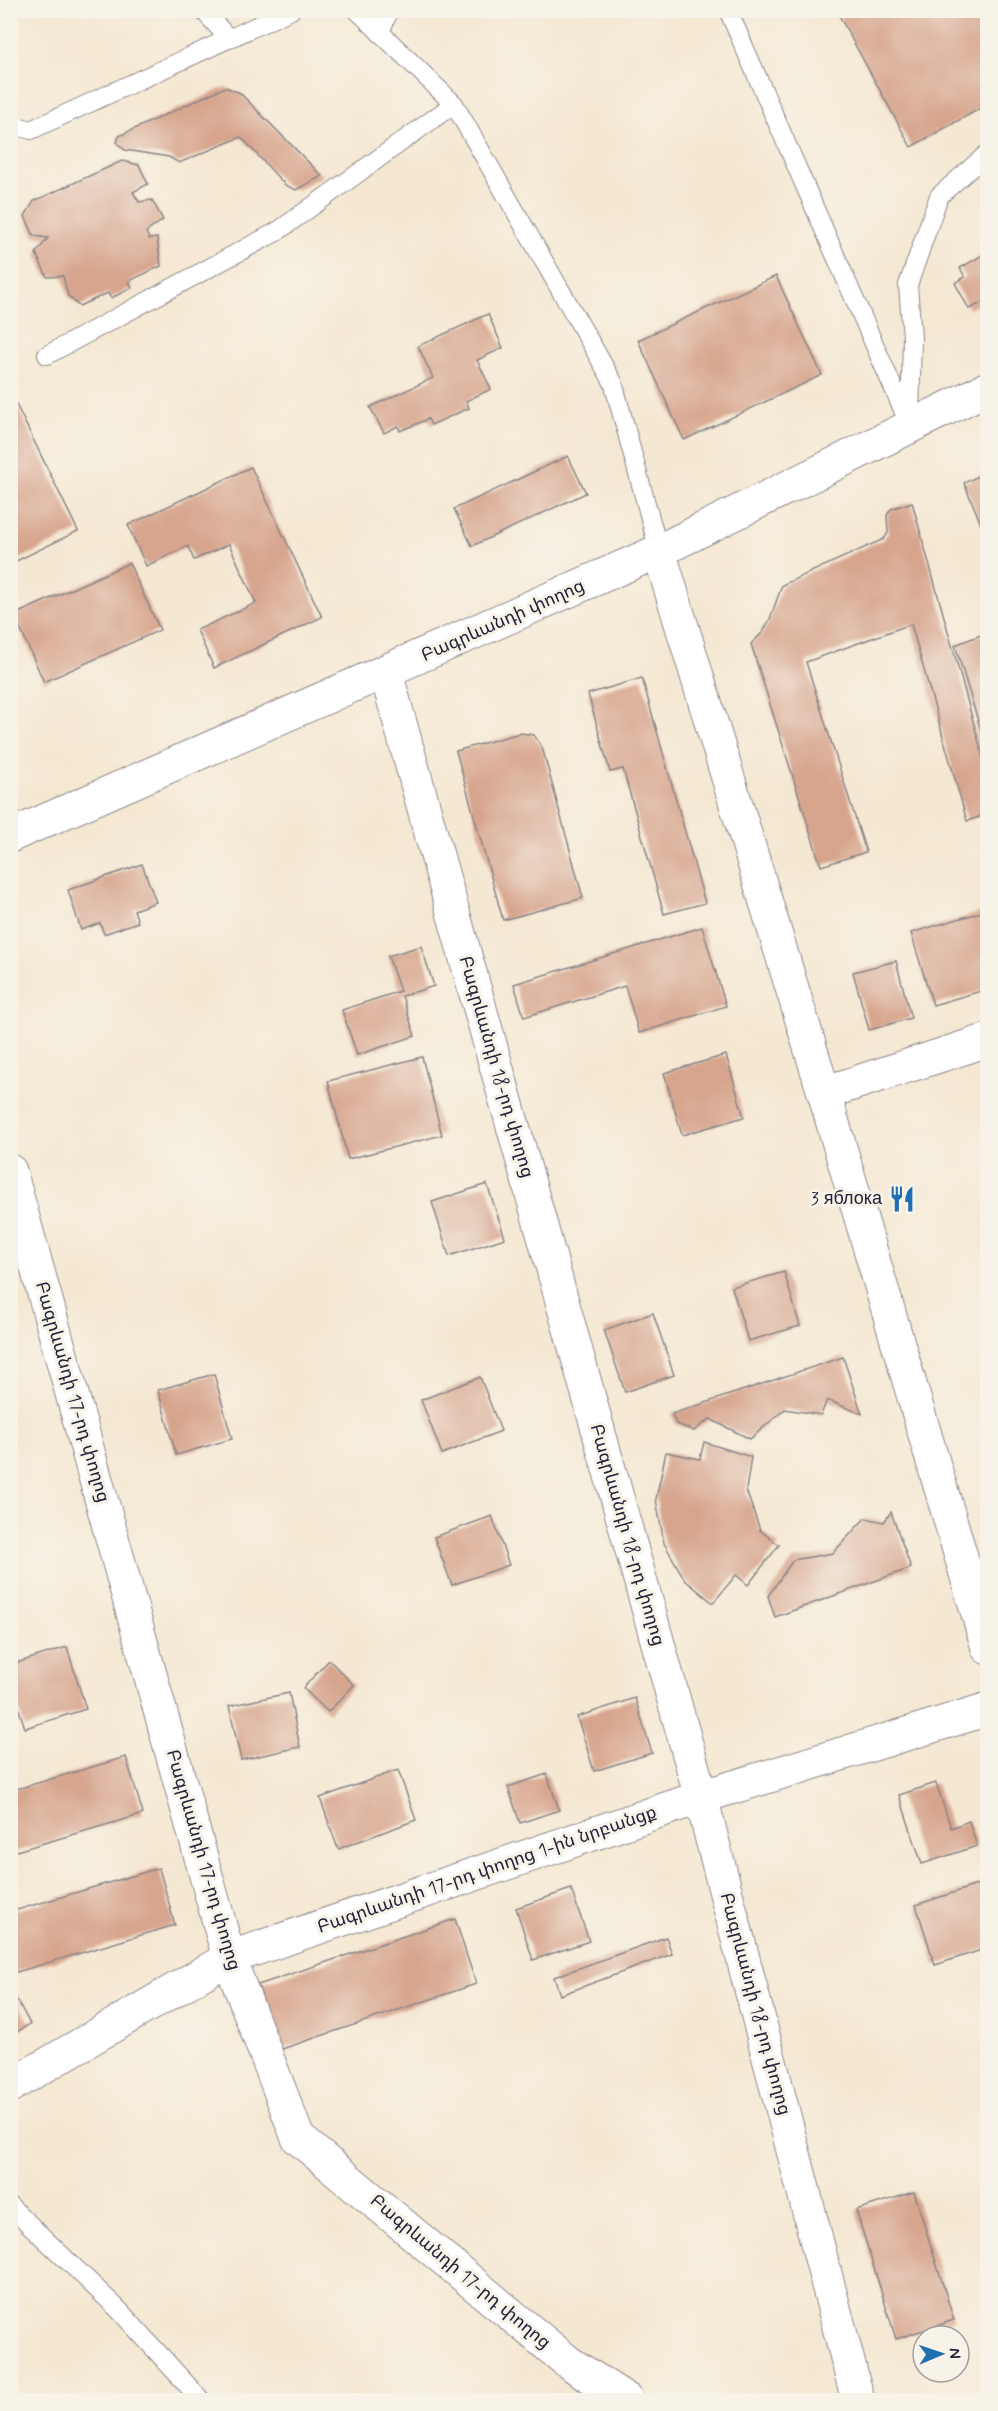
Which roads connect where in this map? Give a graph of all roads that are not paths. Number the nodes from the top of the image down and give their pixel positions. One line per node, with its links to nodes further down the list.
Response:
1 (203, 10): 7 (lane)
2 (291, 10): 7 (lane)
3 (357, 10): 6 (lane)
4 (389, 10): 6 (lane)
5 (728, 10): 13 (lane)
6 (380, 33): 8 (lane)
7 (229, 39): 9 (lane)
8 (454, 104): 11 (lane); 14 (lane)
9 (10, 124)
10 (987, 153): 13 (lane)
11 (47, 355)
12 (987, 388): 13 (street, Բագրևանդի փողոց)
13 (910, 426): 14 (street, Բագրևանդի փողոց)
14 (659, 551): 15 (street, Բագրևանդի փողոց); 18 (street)
15 (386, 673): 16 (street, Բագրևանդի փողոց); 22 (street, Բագրևանդի 18-րդ փողոց)
16 (10, 836)
17 (987, 1040): 18 (street)
18 (824, 1093): 20 (street)
19 (10, 1171): 23 (street, Բագրևանդի 17-րդ փողոց)
20 (987, 1648)
21 (987, 1709): 22 (street, Բագրևանդի 17-րդ փողոց 1-ին նրբանցք)
22 (701, 1797): 23 (street, Բագրևանդի 17-րդ փողոց 1-ին նրբանցք); 28 (street, Բագրևանդի 18-րդ փողոց)
23 (229, 1958): 24 (street, Բագրևանդի 17-րդ փողոց 1-ին նրբանցք); 27 (street, Բագրևանդի 17-րդ փողոց)
24 (10, 2086)
25 (10, 2206): 26 (lane)
26 (201, 2400)
27 (627, 2400)
28 (858, 2400)

